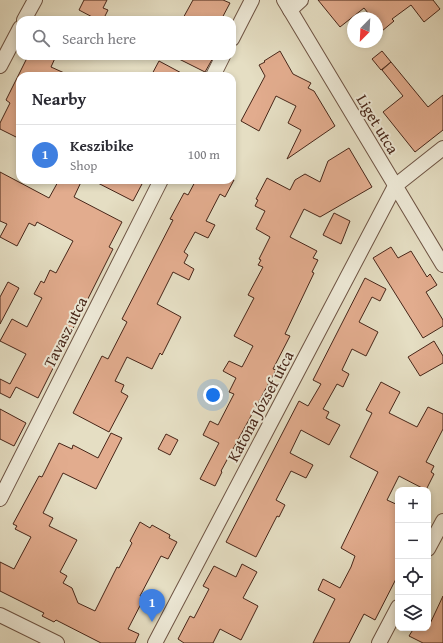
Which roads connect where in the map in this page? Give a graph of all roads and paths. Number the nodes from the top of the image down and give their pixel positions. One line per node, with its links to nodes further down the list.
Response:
1 (34, 0): 5 (street)
2 (252, 0): 6 (street)
3 (301, 0): 4 (street)
4 (287, 5): 13 (street, Liget utca)
5 (26, 16)
6 (236, 31)
7 (16, 36): 9 (street)
8 (222, 60): 10 (street)
9 (0, 66)
10 (215, 72)
11 (443, 148): 13 (street)
12 (159, 184): 15 (street, Tavasz utca)
13 (396, 186): 14 (street, Liget utca); 21 (street, Katona József utca)
14 (443, 265)
15 (0, 499)
16 (443, 520): 17 (street)
17 (431, 543)
18 (395, 613): 22 (street)
19 (0, 615): 20 (street)
20 (57, 643)
21 (155, 643)
22 (379, 643)

